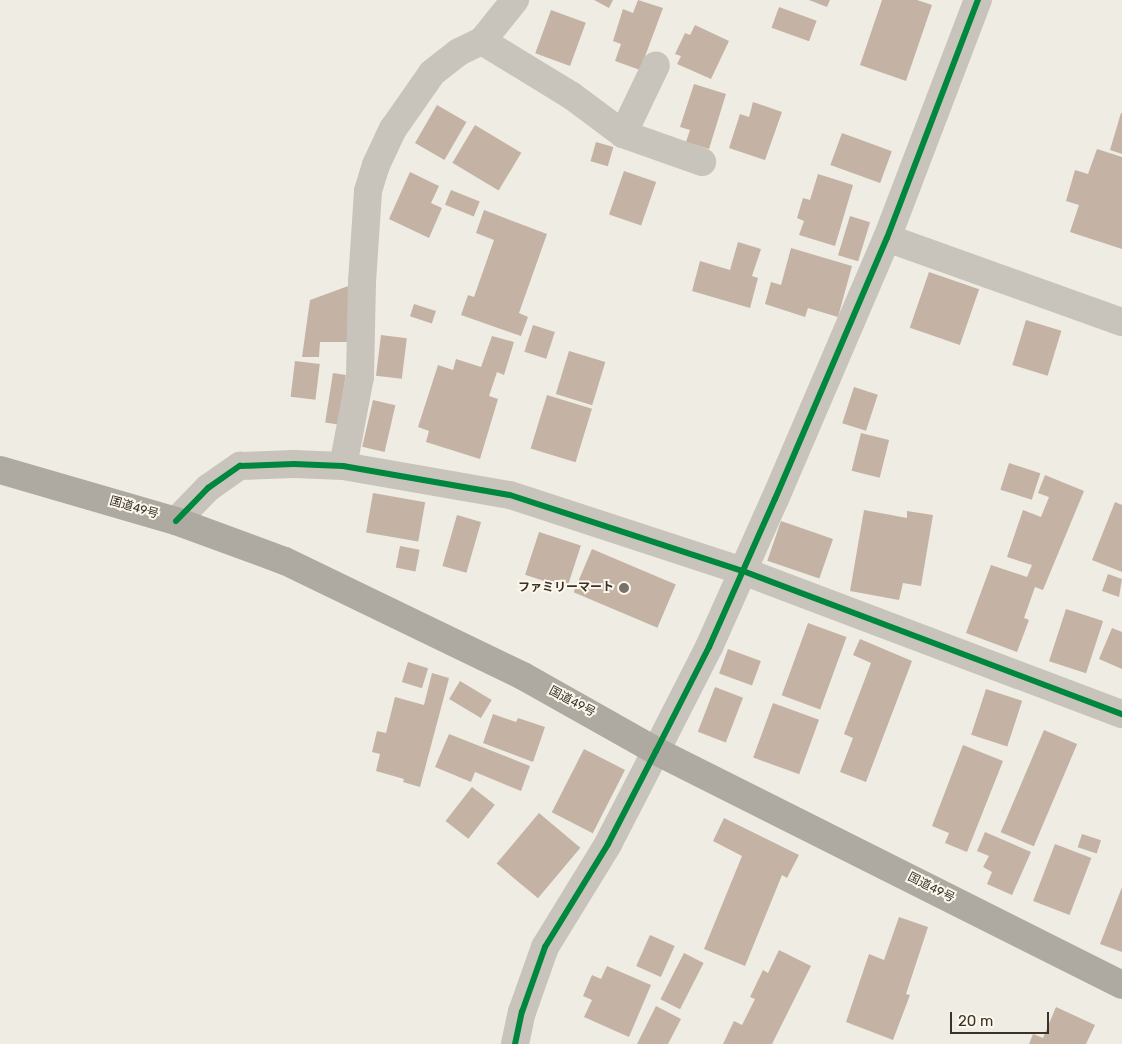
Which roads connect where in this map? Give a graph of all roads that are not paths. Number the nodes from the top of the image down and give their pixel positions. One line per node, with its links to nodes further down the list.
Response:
1 (515, 0): 3 (street)
2 (978, 0): 7 (street)
3 (482, 41): 5 (street); 9 (street)
4 (656, 65): 5 (street)
5 (623, 134): 6 (street)
6 (702, 162)
7 (887, 238): 8 (street); 12 (street)
8 (1122, 322)
9 (343, 466): 11 (street); 12 (street)
10 (0, 470): 11 (highway, 国道49号)
11 (176, 521): 14 (highway, 国道49号)
12 (743, 571): 13 (street); 14 (street)
13 (1122, 714)
14 (656, 750): 15 (highway, 国道49号); 16 (street)
15 (1122, 985)
16 (515, 1044)

